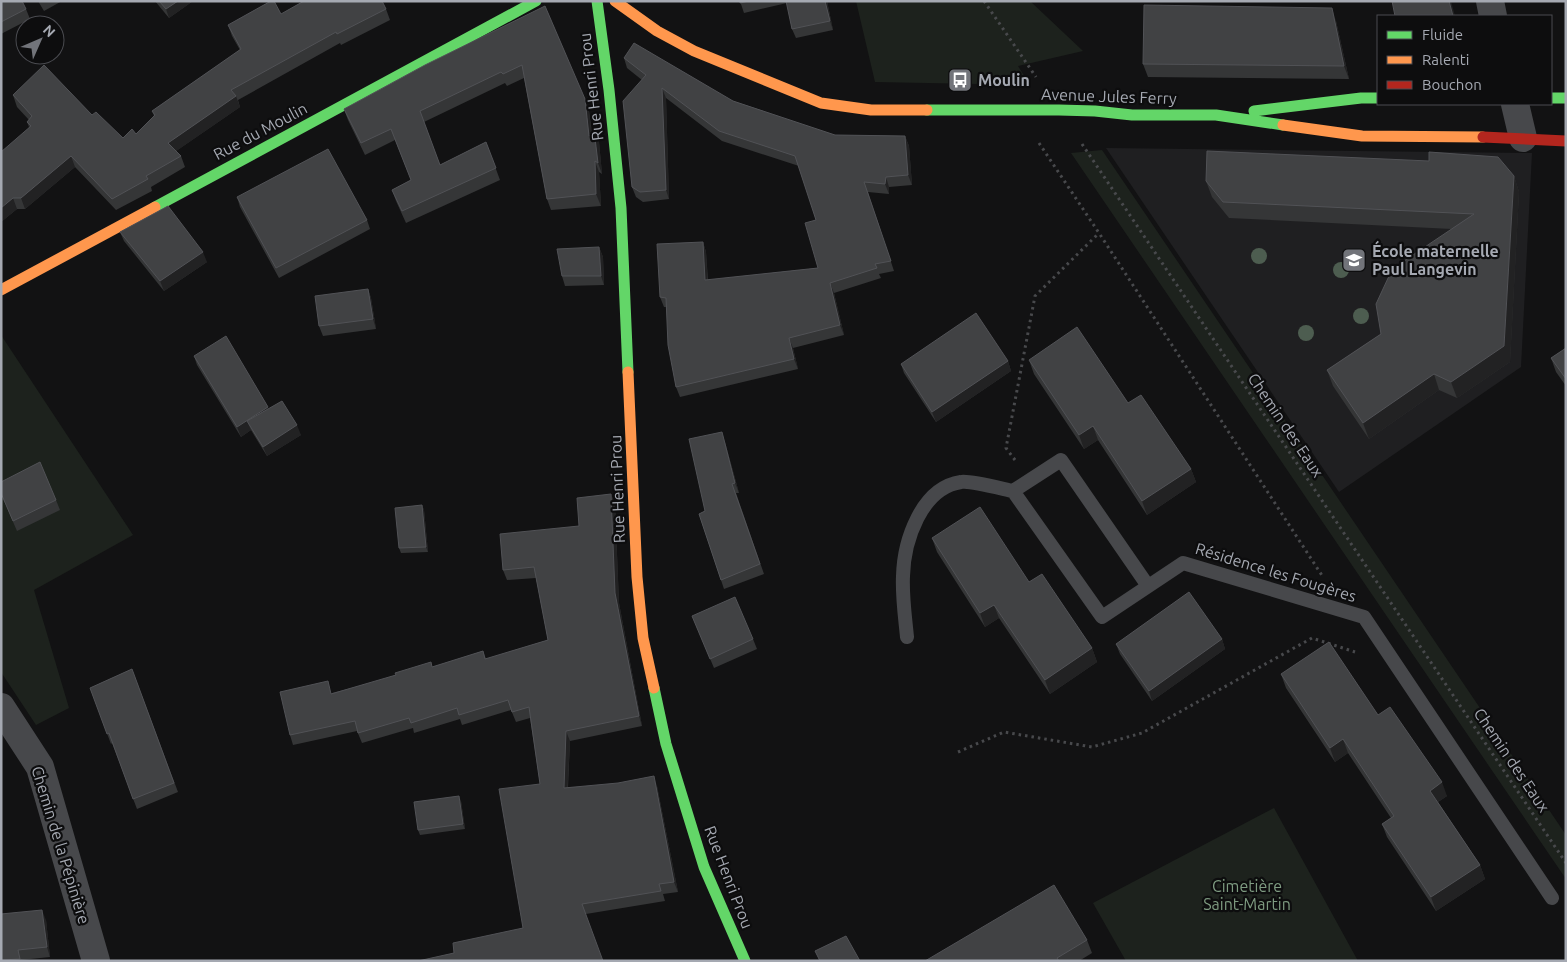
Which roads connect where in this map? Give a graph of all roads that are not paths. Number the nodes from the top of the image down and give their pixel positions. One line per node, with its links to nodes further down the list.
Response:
1 (536, 1): 13 (street, Rue du Moulin)
2 (597, 1): 20 (street, Rue Henri Prou)
3 (615, 1): 10 (street, Avenue Jules Ferry)
4 (1490, 1): 5 (street)
5 (1494, 15)
6 (1377, 98): 10 (street)
7 (1552, 98): 8 (street)
8 (1566, 98)
9 (1515, 105): 11 (street)
10 (1216, 115): 11 (street, Avenue Jules Ferry)
11 (1523, 138): 12 (street, Avenue Jules Ferry)
12 (1566, 141)
13 (1, 290)
14 (1013, 491): 15 (lane, Résidence les Fougères); 15 (lane); 16 (lane)
15 (1148, 586): 18 (lane, Résidence les Fougères)
16 (907, 637)
17 (1, 707): 19 (street, Chemin de la Pépinière)
18 (1552, 898)
19 (96, 961)
20 (745, 961)

